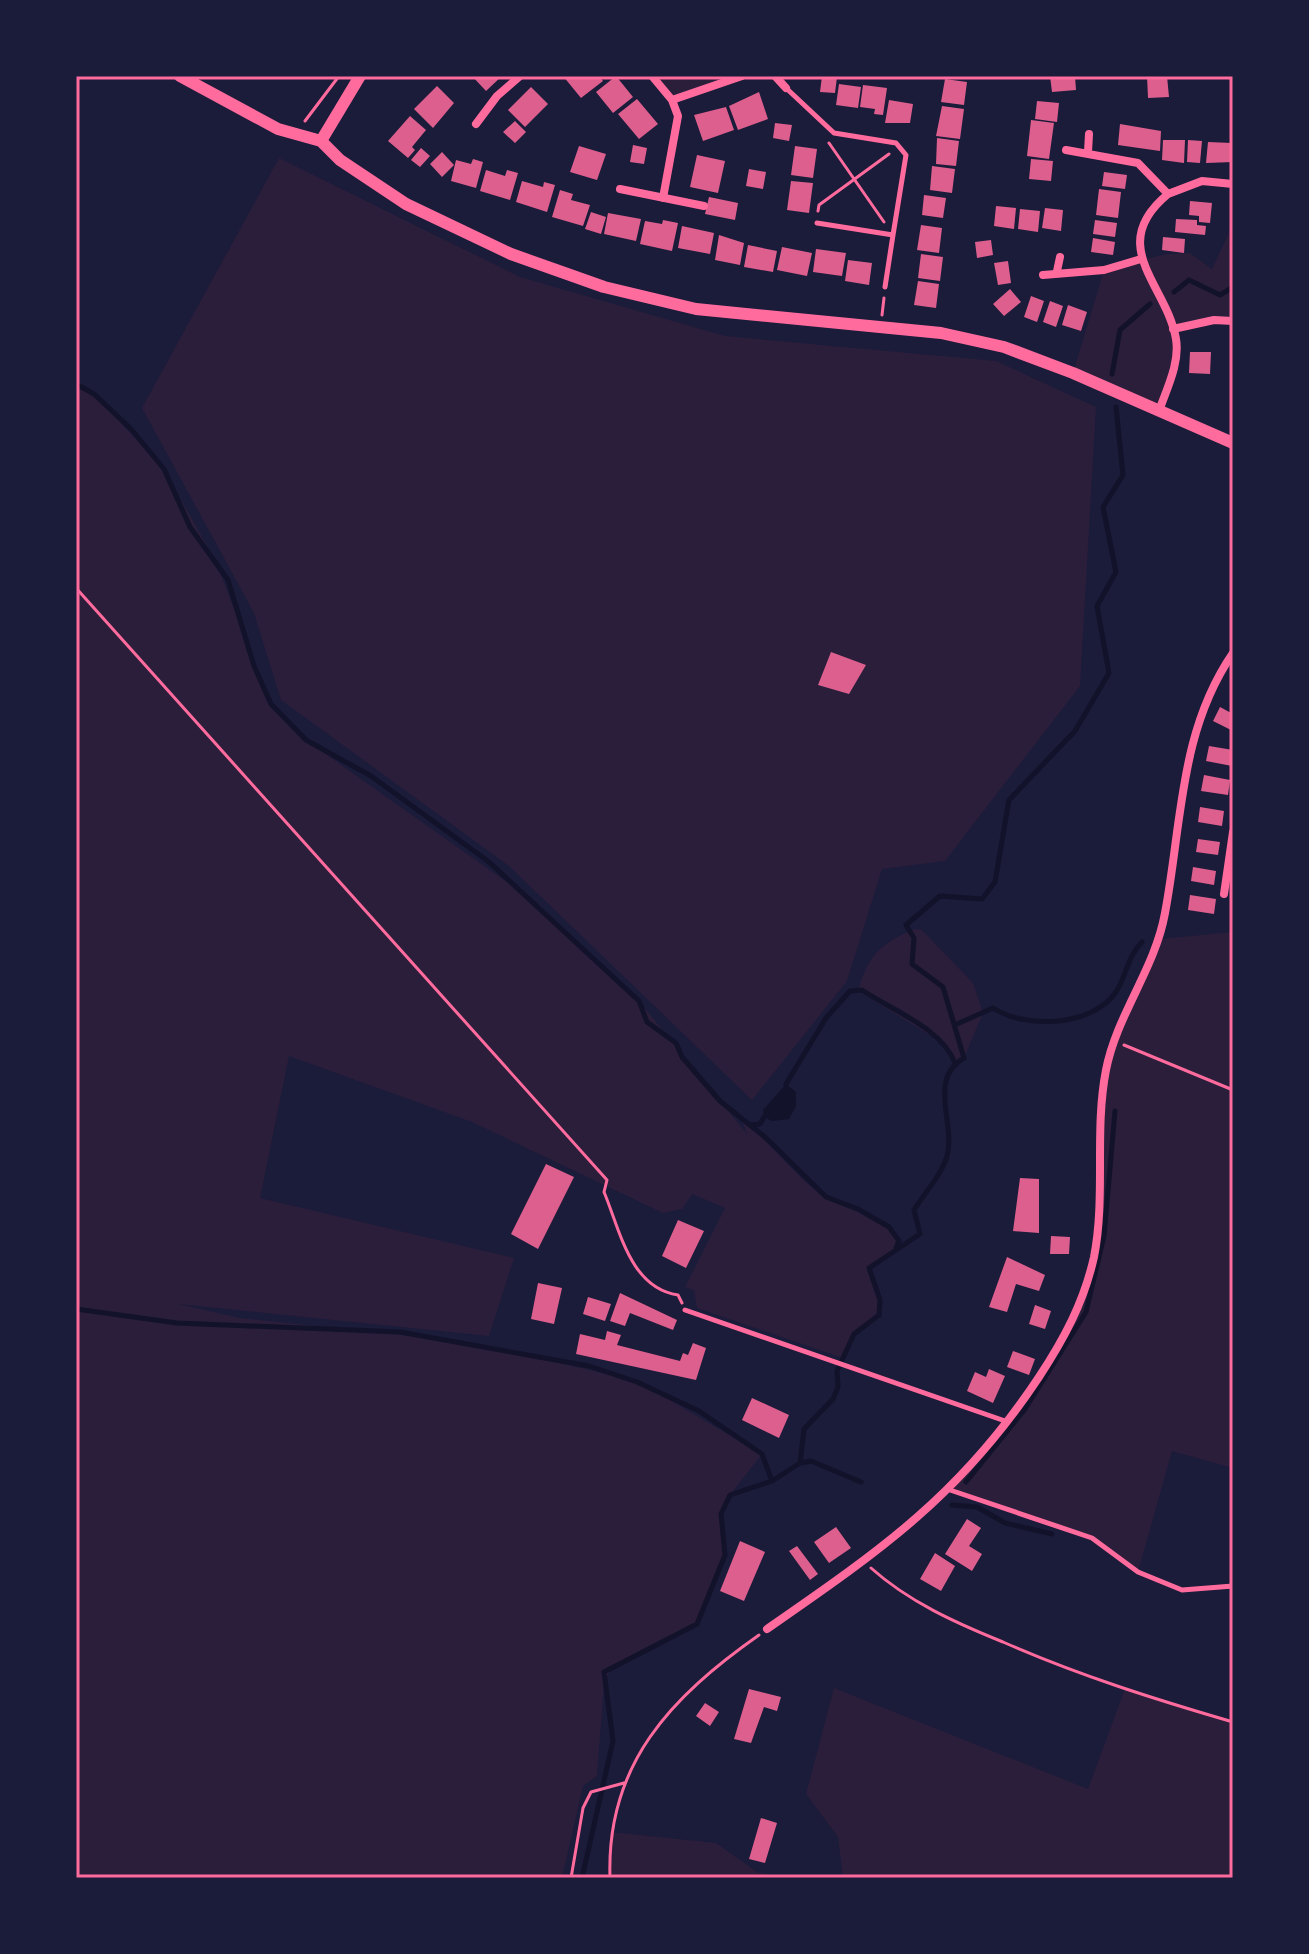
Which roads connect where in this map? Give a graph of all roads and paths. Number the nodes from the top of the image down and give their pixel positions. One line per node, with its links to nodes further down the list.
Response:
1 (180, 76): 13 (street)
2 (339, 76): 13 (path)
3 (360, 76): 14 (street)
4 (520, 76): 10 (street)
5 (652, 76): 9 (street)
6 (742, 76): 9 (street)
7 (775, 76): 8 (street)
8 (786, 88): 11 (lane)
9 (672, 100): 22 (street)
10 (476, 124)
11 (830, 130): 15 (lane); 18 (path)
12 (1089, 134): 17 (street)
13 (294, 135): 14 (street)
14 (321, 141): 32 (street)
15 (900, 145): 18 (path); 25 (lane)
16 (1066, 150): 17 (street)
17 (1088, 152): 21 (street)
18 (855, 179): 24 (path); 25 (path)
19 (1233, 184): 21 (street)
20 (620, 189): 22 (street)
21 (1168, 194): 27 (street)
22 (663, 198): 23 (street)
23 (704, 206)
24 (817, 223): 25 (lane)
25 (893, 235): 30 (lane)
26 (1060, 257): 28 (street)
27 (1141, 259): 28 (street); 33 (street)
28 (1057, 271): 29 (street)
29 (1043, 275)
30 (885, 287): 32 (path)
31 (1233, 321): 33 (street)
32 (881, 326): 34 (street)
33 (1173, 329): 34 (street)
34 (1159, 411): 35 (street)
35 (1233, 443)
36 (76, 588): 42 (path)
37 (1233, 653): 40 (street)
38 (1233, 832): 39 (street)
39 (1224, 894)
40 (1113, 1041): 41 (path); 43 (street)
41 (1233, 1090)
42 (685, 1310): 43 (lane)
43 (1009, 1422): 44 (street)
44 (950, 1490): 45 (street); 46 (lane)
45 (864, 1561): 47 (street); 48 (path)
46 (1233, 1586)
47 (767, 1629): 49 (path)
48 (1233, 1722)
49 (624, 1783): 50 (path); 51 (path)
50 (571, 1878)
51 (610, 1878)

